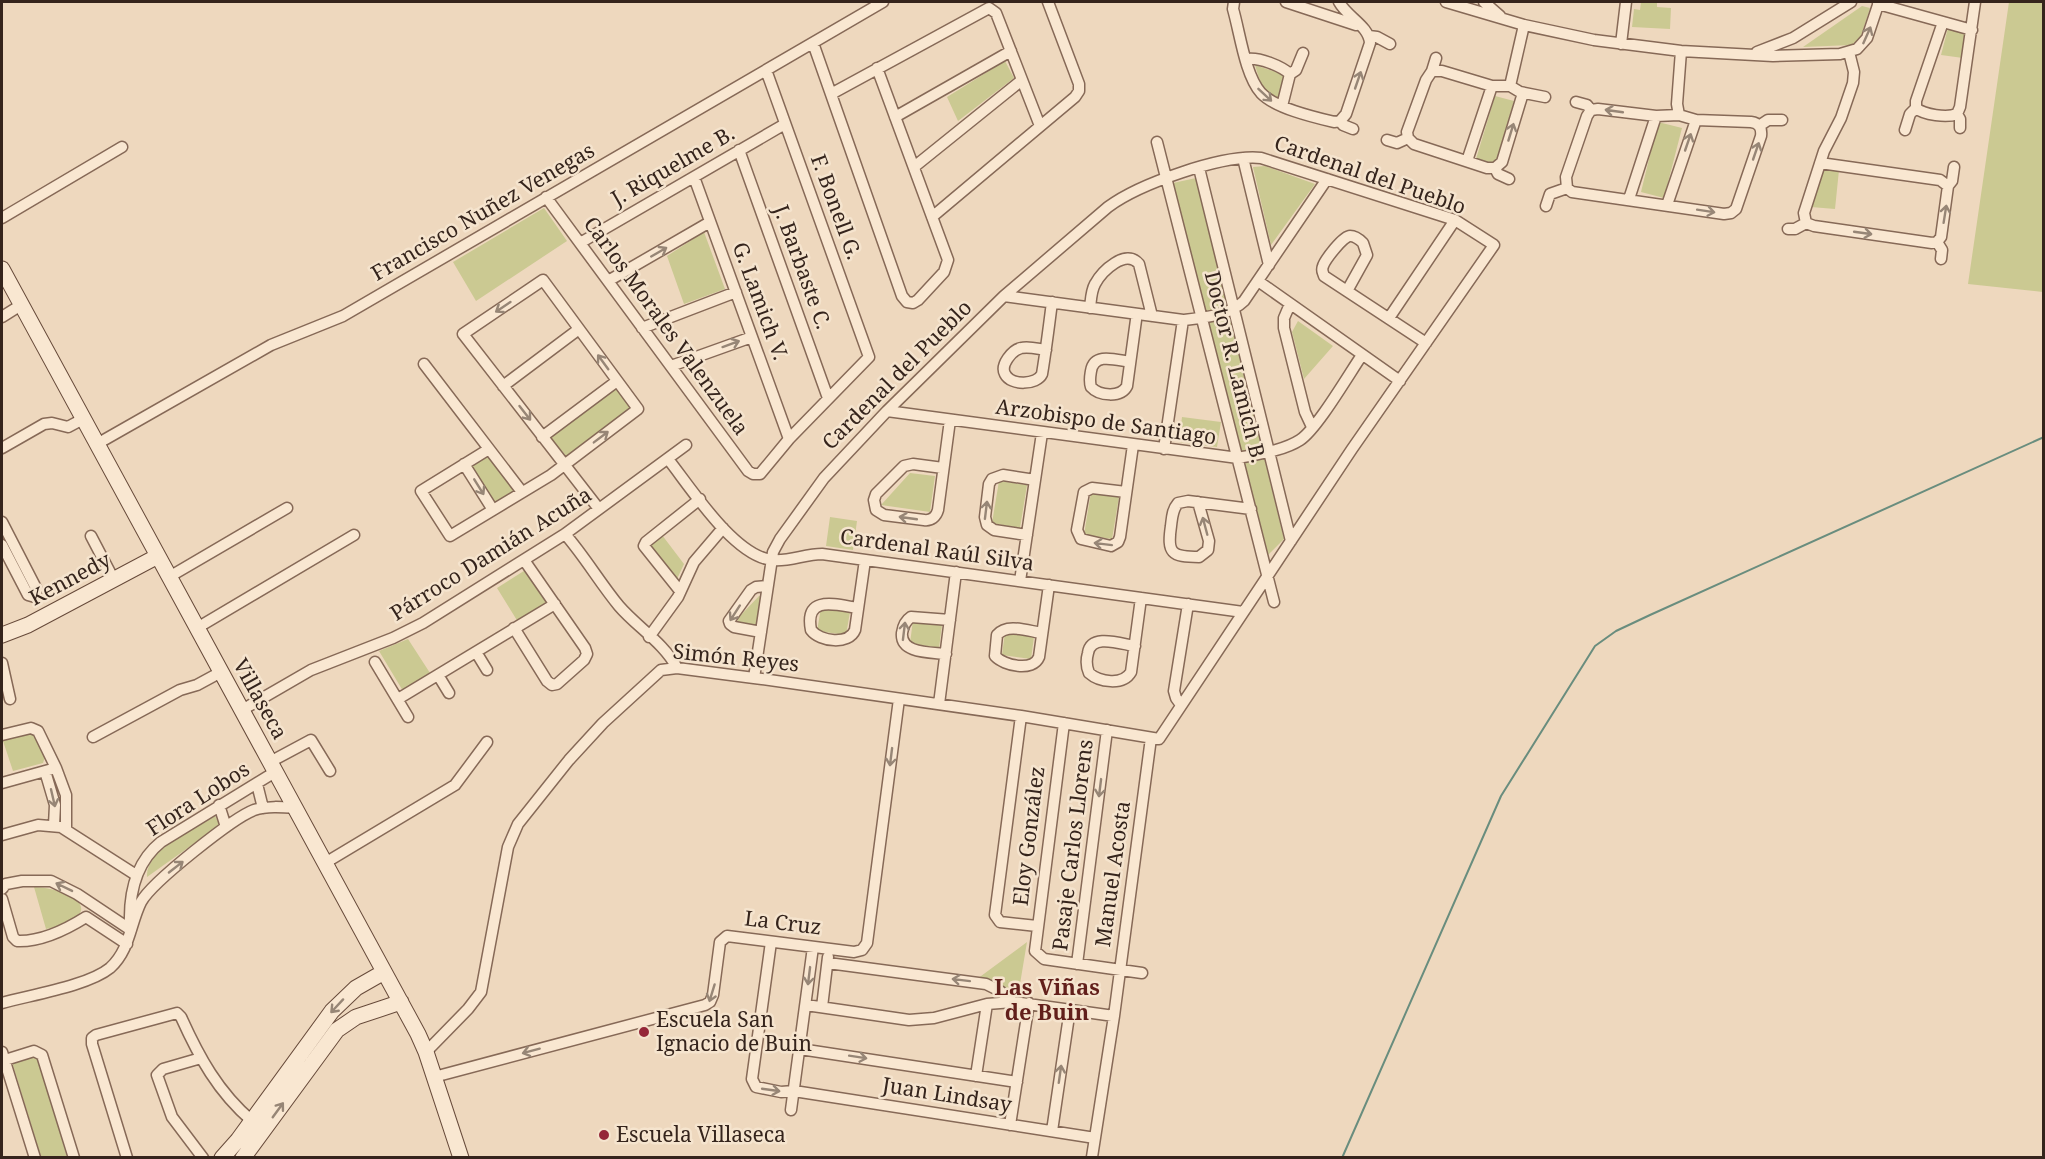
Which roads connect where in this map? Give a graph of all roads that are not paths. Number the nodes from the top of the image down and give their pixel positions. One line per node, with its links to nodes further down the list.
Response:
1 (883, 2): 20 (street, Francisco Nuñez Venegas)
2 (1048, 2): 53 (street)
3 (1234, 2): 30 (street)
4 (1286, 2): 13 (street)
5 (1339, 2): 13 (street)
6 (1446, 2): 12 (street)
7 (1484, 2): 14 (street)
8 (1626, 2): 22 (street)
9 (1851, 2): 19 (street)
10 (1975, 2): 17 (street)
11 (1878, 3): 15 (street); 25 (street, one-way to 11)
12 (1464, 4): 14 (street)
13 (1344, 16): 18 (street)
14 (1505, 19): 16 (street)
15 (1943, 22): 17 (street); 43 (street)
16 (1524, 25): 22 (street); 37 (street)
17 (1972, 30): 45 (street)
18 (1369, 36): 21 (street); 51 (street, one-way to 18)
19 (1793, 38): 27 (street); 28 (street)
20 (813, 43): 32 (street, Francisco Nuñez Venegas); 39 (street)
21 (1390, 44)
22 (1622, 44): 24 (street)
23 (1011, 51): 31 (street); 35 (street); 48 (street)
24 (1681, 51): 27 (street); 46 (street)
25 (1849, 52): 28 (street); 65 (street)
26 (1303, 53): 34 (street)
27 (1749, 55): 28 (street)
28 (1797, 55)
29 (1436, 58): 33 (street)
30 (1247, 59): 34 (street); 42 (street, one-way to 42)
31 (877, 68): 39 (street); 48 (street)
32 (766, 70): 52 (street, F. Bonell G.); 76 (street, Francisco Nuñez Venegas)
33 (1432, 72): 36 (street); 58 (street)
34 (1290, 74): 42 (street)
35 (1022, 80): 53 (street); 66 (street)
36 (1492, 86): 37 (street); 64 (street)
37 (1510, 86): 38 (street)
38 (1523, 93): 40 (street); 69 (street, one-way to 38)
39 (831, 94): 80 (street)
40 (1545, 97)
41 (1576, 102): 44 (street)
42 (1282, 106): 51 (street)
43 (1916, 108): 45 (street); 57 (street)
44 (1591, 110): 47 (street, one-way to 44); 75 (street)
45 (1957, 114): 55 (street)
46 (1679, 115): 47 (street); 49 (street)
47 (1656, 116): 77 (street)
48 (895, 117): 66 (street)
49 (1696, 120): 54 (street); 78 (street, one-way to 49)
50 (1782, 120): 54 (street)
51 (1340, 121): 56 (street)
52 (785, 124): 62 (street, J. Riquelme B.); 119 (street, F. Bonell G.)
53 (1040, 126): 80 (street)
54 (1759, 126): 78 (street, one-way to 54)
55 (1960, 128)
56 (1353, 129)
57 (1905, 130)
58 (1408, 138): 59 (street); 64 (street)
59 (1387, 140)
60 (1156, 142): 71 (street, Doctor R. Lamich B.)
61 (122, 147): 81 (street)
62 (739, 150): 70 (street, J. Riquelme B.); 119 (street, J. Barbaste C.)
63 (1243, 158): 68 (street, Cardenal del Pueblo); 72 (street, Cardenal del Pueblo); 89 (street)
64 (1467, 161): 69 (street)
65 (1820, 163): 74 (street); 84 (street)
66 (914, 167): 80 (street)
67 (1954, 167): 74 (street)
68 (1199, 168): 71 (street, Cardenal del Pueblo); 100 (street, Doctor R. Lamich B.)
69 (1495, 168): 73 (street)
70 (694, 177): 83 (street, G. Lamich V.); 87 (street, J. Riquelme B.)
71 (1166, 178): 95 (street, Cardenal del Pueblo); 104 (street, Doctor R. Lamich B.)
72 (1327, 179): 82 (street, Cardenal del Pueblo); 89 (street)
73 (1509, 179)
74 (1948, 186): 86 (street, one-way to 74)
75 (1567, 188): 77 (street); 79 (street)
76 (546, 197): 87 (street, Carlos Morales Valenzuela); 127 (street, Francisco Nuñez Venegas)
77 (1629, 199): 78 (street)
78 (1667, 205)
79 (1546, 206)
80 (932, 217)
81 (2, 218)
82 (1455, 220): 105 (street); 110 (street, Cardenal del Pueblo)
83 (710, 222): 91 (street, one-way to 83); 94 (street, G. Lamich V.)
84 (1806, 223): 85 (street); 86 (street, one-way to 86)
85 (1788, 229)
86 (1937, 242): 88 (street)
87 (580, 243): 91 (street, Carlos Morales Valenzuela)
88 (1941, 259)
89 (1269, 265): 92 (street)
90 (3, 278): 98 (main road, Villaseca)
91 (608, 281): 107 (street, Carlos Morales Valenzuela)
92 (1258, 282): 97 (street); 100 (street)
93 (1347, 291): 93 (street); 105 (street)
94 (736, 292): 107 (street); 109 (street, G. Lamich V.)
95 (1004, 296): 96 (street); 120 (street, Cardenal del Pueblo)
96 (1052, 302): 99 (street); 111 (street)
97 (1290, 304): 112 (street); 123 (street)
98 (21, 305): 103 (street); 121 (main road, Villaseca)
99 (1090, 308): 101 (street); 102 (street)
100 (1233, 309): 104 (street); 133 (street, Doctor R. Lamich B.)
101 (1136, 314): 102 (street); 113 (street)
102 (1152, 316): 106 (street)
103 (2, 317)
104 (1202, 318): 106 (street); 134 (street, Doctor R. Lamich B.)
105 (1389, 318): 110 (street)
106 (1183, 320): 132 (street)
107 (642, 328): 115 (street, Carlos Morales Valenzuela)
108 (579, 329): 116 (street, one-way to 108); 118 (street); 118 (street, one-way to 118)
109 (752, 337): 115 (street, one-way to 109); 126 (street, G. Lamich V.)
110 (1426, 342): 117 (street, Cardenal del Pueblo)
111 (1046, 350)
112 (1362, 355): 117 (street); 123 (street, Arzobispo de Santiago)
113 (1130, 362)
114 (424, 364): 131 (street)
115 (671, 366): 126 (street, Carlos Morales Valenzuela)
116 (617, 381): 125 (street); 137 (street, one-way to 116)
117 (1400, 381): 154 (street, Cardenal del Pueblo)
118 (503, 386): 125 (street, one-way to 125)
119 (828, 398): 126 (street)
120 (887, 411): 122 (street, Arzobispo de Santiago); 159 (street, Cardenal del Pueblo)
121 (83, 419): 127 (main road, Villaseca); 130 (street)
122 (950, 420): 124 (street, Arzobispo de Santiago); 138 (street)
123 (1312, 427): 133 (street, Arzobispo de Santiago)
124 (1042, 433): 129 (street, Arzobispo de Santiago); 139 (street)
125 (543, 437): 137 (street)
126 (789, 439)
127 (97, 444): 157 (main road, Villaseca)
128 (686, 445): 135 (street, Párroco Damián Acuña)
129 (1133, 445): 132 (street, Arzobispo de Santiago); 141 (street)
130 (2, 448)
131 (489, 449): 136 (street); 140 (street)
132 (1164, 449): 134 (street, Arzobispo de Santiago)
133 (1268, 452): 134 (street, Arzobispo de Santiago); 154 (street, Doctor R. Lamich B.)
134 (1238, 458): 146 (street, Doctor R. Lamich B.)
135 (668, 459): 142 (street, Cardenal Raúl Silva); 145 (street, Párroco Damián Acuña)
136 (464, 464): 147 (street, one-way to 147); 147 (street)
137 (564, 465): 140 (street); 145 (street)
138 (943, 468): 138 (street, one-way to 138)
139 (1035, 480): 152 (street); 152 (street, one-way to 139)
140 (522, 492): 147 (street)
141 (1126, 492): 141 (street, one-way to 141)
142 (700, 499): 149 (street, Cardenal Raúl Silva); 168 (street)
143 (1198, 502): 143 (street, one-way to 143); 146 (street)
144 (287, 508): 163 (street)
145 (600, 509): 150 (street, Párroco Damián Acuña)
146 (1251, 509): 162 (street, Doctor R. Lamich B.)
147 (493, 510)
148 (2, 522): 156 (street)
149 (723, 528): 159 (street, Cardenal Raúl Silva); 168 (street)
150 (565, 534): 158 (street, Párroco Damián Acuña); 182 (street)
151 (354, 535): 177 (street)
152 (1027, 535): 165 (street)
153 (91, 536): 164 (street)
154 (1290, 541): 162 (street, Cardenal del Pueblo)
155 (2, 545): 156 (street)
156 (14, 556): 175 (street)
157 (158, 556): 163 (main road, Villaseca); 164 (main road, Kennedy)
158 (524, 560): 171 (street); 199 (street, Párroco Damián Acuña)
159 (771, 560): 160 (street, Cardenal Raúl Silva); 167 (street, Cardenal del Pueblo)
160 (865, 560): 161 (street, Cardenal Raúl Silva); 173 (street)
161 (956, 573): 165 (street, Cardenal Raúl Silva); 176 (street)
162 (1268, 575): 170 (street, Doctor R. Lamich B.); 174 (street, Cardenal del Pueblo)
163 (169, 577): 177 (main road, Villaseca)
164 (114, 580): 175 (main road, Kennedy)
165 (1020, 581): 166 (street, Cardenal Raúl Silva)
166 (1049, 585): 169 (street, Cardenal Raúl Silva); 180 (street)
167 (767, 586): 179 (street, Cardenal del Pueblo); 179 (street, one-way to 179)
168 (680, 591): 182 (street)
169 (1141, 598): 172 (street, Cardenal Raúl Silva); 183 (street)
170 (1274, 602)
171 (555, 604): 178 (street); 178 (street)
172 (1188, 604): 174 (street, Cardenal Raúl Silva); 198 (street)
173 (858, 608): 173 (street)
174 (1243, 612): 198 (street, Cardenal del Pueblo)
175 (45, 616): 181 (main road, Kennedy)
176 (950, 620): 185 (street); 185 (street, one-way to 176)
177 (197, 628): 190 (main road, Villaseca)
178 (514, 628): 184 (street)
179 (761, 632): 192 (street, Cardenal del Pueblo)
180 (1042, 633): 180 (street)
181 (2, 635)
182 (649, 637): 188 (street)
183 (1135, 646): 183 (street)
184 (476, 652): 189 (street); 191 (street)
185 (946, 654): 197 (street)
186 (375, 662): 195 (street)
187 (2, 663): 194 (street)
188 (677, 668): 192 (street, Simón Reyes); 249 (street, Simón Reyes)
189 (487, 670)
190 (221, 672): 199 (main road, Villaseca); 205 (street)
191 (438, 675): 193 (street); 195 (street)
192 (754, 678): 196 (street, Simón Reyes)
193 (449, 693)
194 (10, 699)
195 (398, 699): 201 (street)
196 (899, 699): 197 (street, Simón Reyes); 233 (street, La Cruz, one-way to 233)
197 (939, 704): 200 (street, Simón Reyes)
198 (1182, 705): 206 (street, Cardenal del Pueblo)
199 (242, 710): 208 (main road, Villaseca)
200 (1021, 716): 202 (street, Simón Reyes); 228 (street)
201 (408, 717)
202 (1064, 723): 203 (street, Simón Reyes); 228 (street, Eloy González)
203 (1107, 730): 206 (street, Simón Reyes); 235 (street, Pasaje Carlos Llorens, one-way to 235)
204 (2, 735): 209 (street)
205 (93, 737)
206 (1155, 738): 236 (street, Manuel Acosta)
207 (487, 742): 221 (street)
208 (273, 767): 211 (street, Flora Lobos); 213 (street, Flora Lobos); 216 (main road, Villaseca)
209 (56, 768): 210 (street); 219 (street)
210 (45, 771): 212 (street); 217 (street, one-way to 217)
211 (330, 771)
212 (2, 783)
213 (257, 784): 214 (street, Flora Lobos); 215 (street)
214 (219, 806): 218 (street); 222 (street, Flora Lobos)
215 (263, 808): 216 (street, Flora Lobos); 218 (street, Flora Lobos)
216 (295, 808): 221 (main road, Villaseca)
217 (54, 825): 219 (street); 220 (street)
218 (226, 827): 224 (street, Flora Lobos, one-way to 218)
219 (66, 829): 222 (street)
220 (2, 835)
221 (325, 863): 237 (main road, Villaseca)
222 (135, 879): 224 (street); 229 (street, Flora Lobos)
223 (2, 889): 226 (street, one-way to 223)
224 (150, 890): 229 (street, Flora Lobos)
225 (2, 899): 227 (street)
226 (90, 904): 227 (street); 229 (street)
227 (86, 917): 231 (street)
228 (1037, 926): 235 (street, Eloy González)
229 (130, 930): 231 (street, Flora Lobos)
230 (771, 942): 232 (street, La Cruz); 253 (street, La Cruz, one-way to 253); 255 (street, Juan Lindsay, one-way to 255)
231 (127, 944): 241 (street, Flora Lobos)
232 (813, 947): 233 (street, La Cruz); 244 (street, one-way to 244)
233 (830, 949): 234 (street)
234 (828, 963): 240 (street, one-way to 234); 245 (street)
235 (1077, 964): 236 (street)
236 (1120, 970): 238 (street); 247 (street, Manuel Acosta)
237 (384, 972): 239 (main road, Villaseca); 257 (main road, one-way to 257)
238 (1142, 973)
239 (401, 1002): 249 (main road, Villaseca); 261 (main road, one-way to 239)
240 (1013, 1002): 242 (street); 243 (street)
241 (2, 1003)
242 (1029, 1003): 246 (street); 254 (street)
243 (987, 1004): 245 (street); 252 (street)
244 (806, 1005): 245 (street); 248 (street)
245 (822, 1007)
246 (1070, 1009): 247 (street); 259 (street, one-way to 246)
247 (1114, 1016): 260 (street, Manuel Acosta)
248 (800, 1049): 252 (street, one-way to 252); 255 (street)
249 (426, 1052): 253 (main road, Villaseca)
250 (2, 1058): 263 (street); 264 (street)
251 (201, 1058): 257 (street); 265 (street); 266 (street)
252 (976, 1076): 254 (street)
253 (434, 1077): 268 (main road, Villaseca)
254 (1017, 1082): 258 (street)
255 (794, 1091): 256 (street); 258 (street, Juan Lindsay)
256 (791, 1110)
257 (252, 1121): 261 (main road)
258 (1010, 1125): 259 (street, Juan Lindsay)
259 (1052, 1131): 260 (street, Juan Lindsay)
260 (1095, 1138): 262 (street, Manuel Acosta)
261 (244, 1148): 267 (main road)
262 (1092, 1157)
263 (35, 1158)
264 (74, 1158)
265 (127, 1158)
266 (203, 1158)
267 (222, 1158)
268 (461, 1158)

